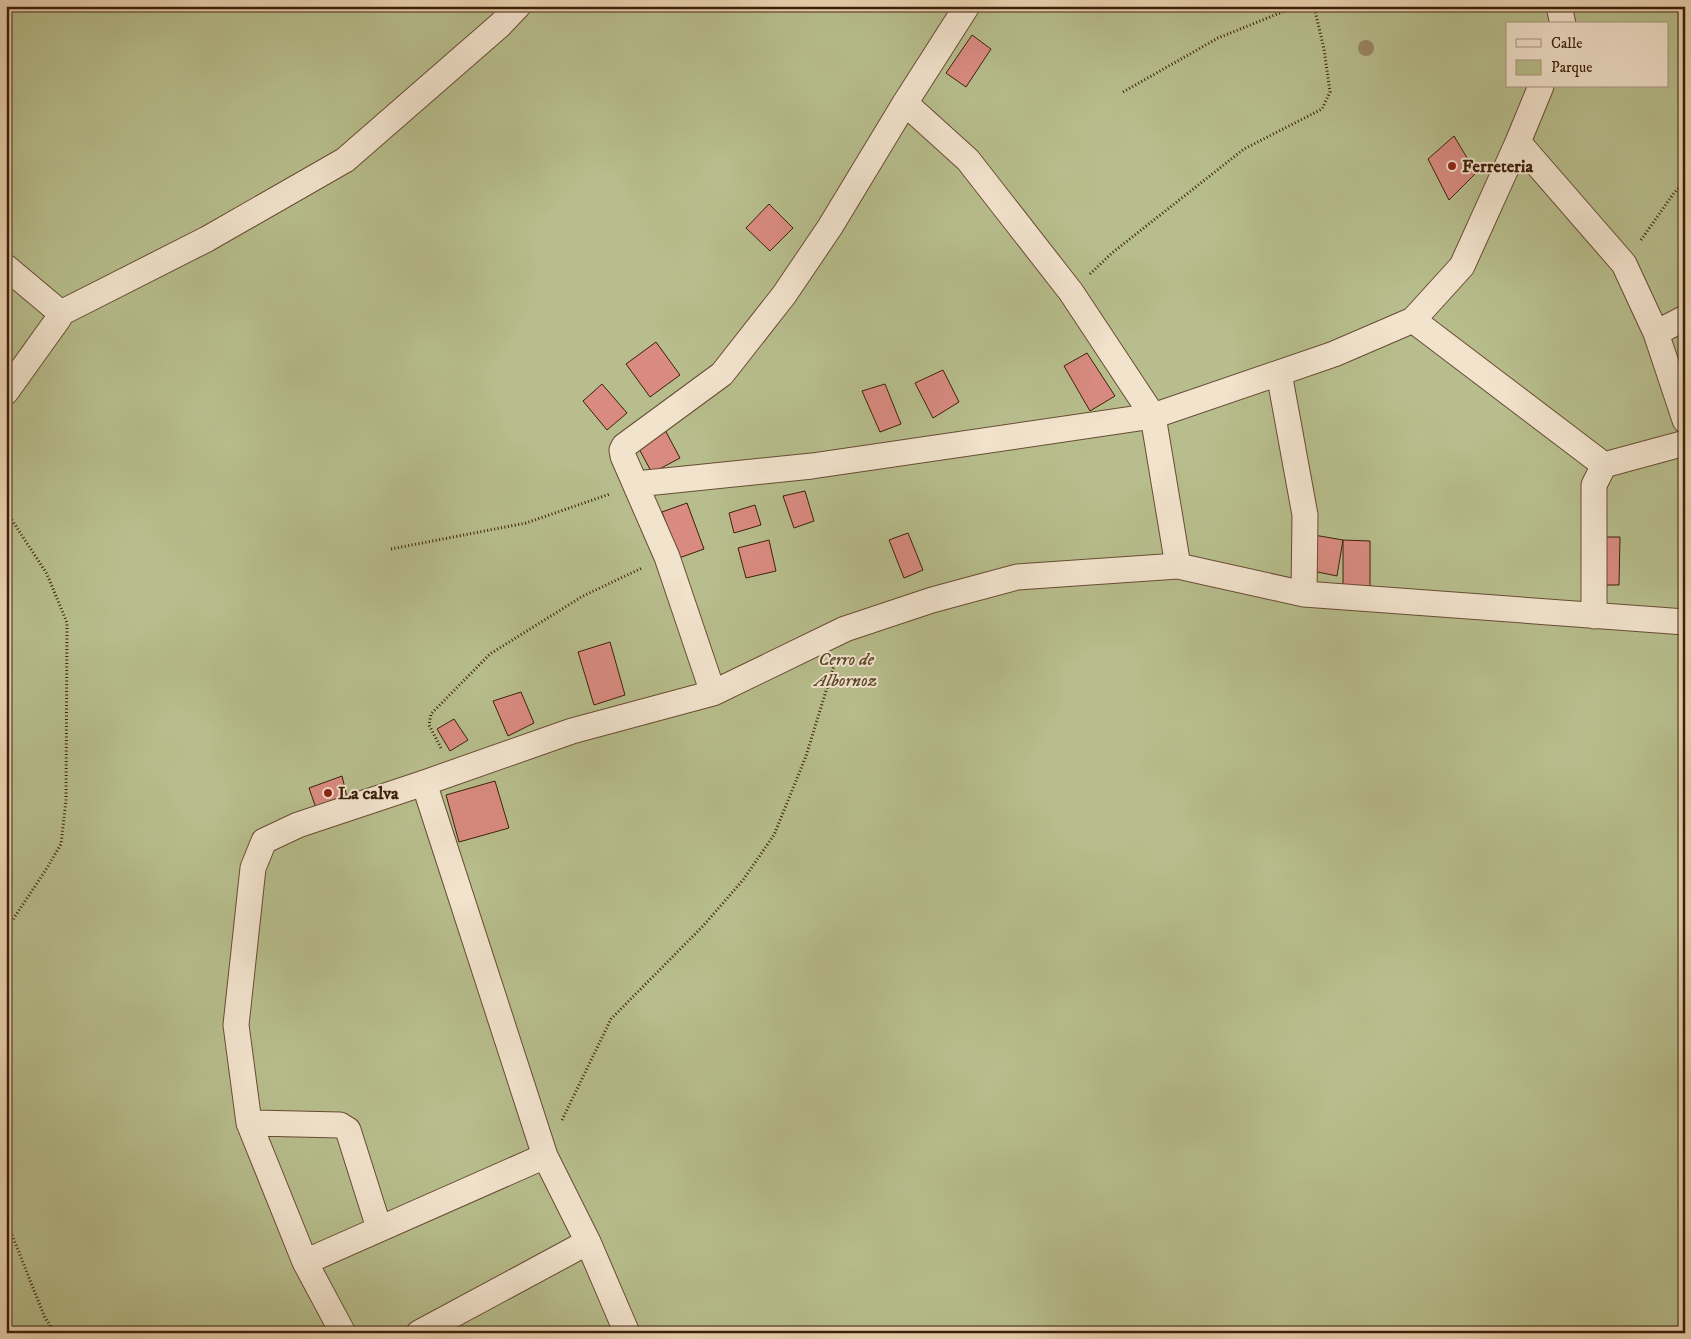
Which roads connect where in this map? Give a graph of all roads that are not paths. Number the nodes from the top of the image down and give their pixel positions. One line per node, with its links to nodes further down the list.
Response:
1 (518, 6): 9 (street)
2 (967, 6): 6 (street)
3 (1560, 6): 4 (street)
4 (1563, 22)
5 (1540, 88): 7 (street)
6 (905, 103): 15 (street); 19 (street)
7 (1518, 142): 11 (street); 12 (street)
8 (6, 267): 9 (street)
9 (59, 314): 14 (street)
10 (1685, 318): 12 (street)
11 (1413, 320): 13 (street); 18 (street)
12 (1656, 333): 16 (street)
13 (1279, 373): 15 (street); 21 (street)
14 (6, 392)
15 (1153, 416): 19 (street); 20 (street)
16 (1685, 420)
17 (1685, 443): 18 (street)
18 (1604, 465): 22 (street)
19 (636, 484): 24 (street)
20 (1178, 566): 21 (street); 24 (street)
21 (1304, 594): 22 (street)
22 (1594, 616): 23 (street)
23 (1685, 622)
24 (713, 693): 25 (street)
25 (424, 783): 26 (street); 27 (street)
26 (249, 1123): 28 (street); 30 (street)
27 (545, 1156): 28 (street); 29 (street)
28 (379, 1228): 30 (street)
29 (588, 1242): 32 (street); 33 (street)
30 (306, 1262): 31 (street)
31 (343, 1333)
32 (419, 1333)
33 (627, 1333)

